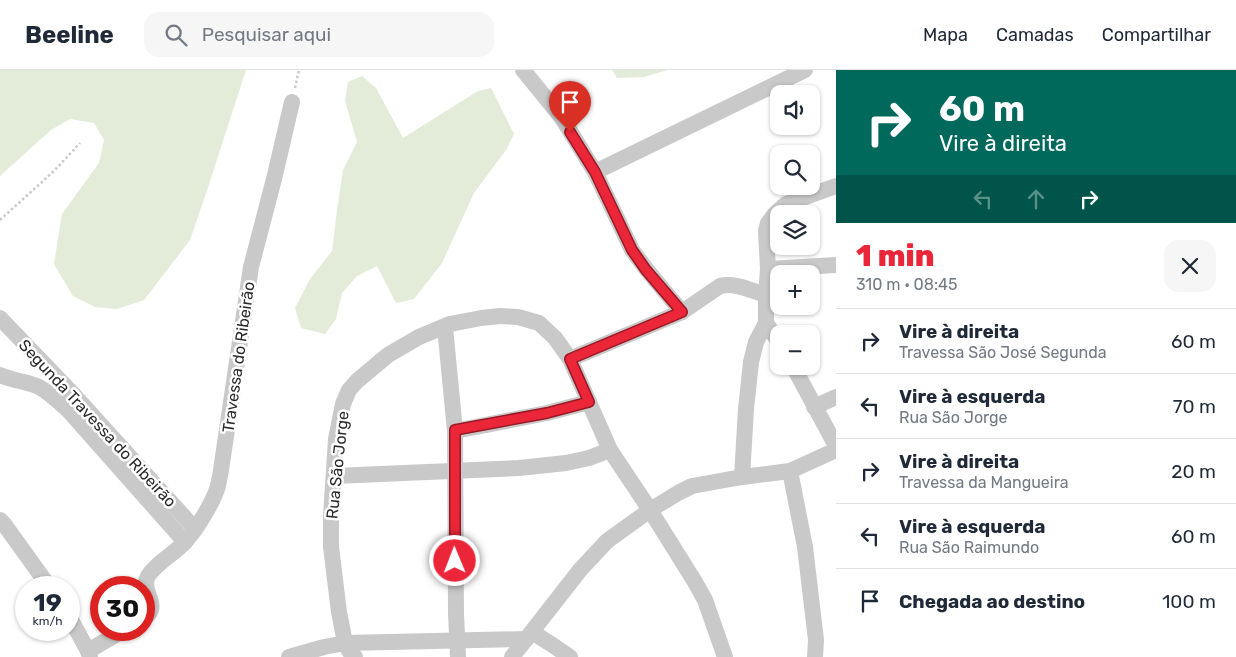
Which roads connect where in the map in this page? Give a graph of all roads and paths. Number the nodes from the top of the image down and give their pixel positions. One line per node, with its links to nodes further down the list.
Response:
1 (299, 70): 4 (path)
2 (523, 70): 6 (street)
3 (805, 70): 6 (street)
4 (292, 102): 32 (street, Travessa do Ribeirão)
5 (80, 143): 8 (path)
6 (595, 172): 12 (street)
7 (836, 186): 10 (street)
8 (0, 220)
9 (836, 265): 10 (street)
10 (768, 270): 11 (street)
11 (766, 295): 12 (street); 14 (street)
12 (682, 312): 17 (street)
13 (0, 318): 32 (street, Segunda Travessa do Ribeirão)
14 (766, 323): 16 (street); 29 (street)
15 (445, 327): 17 (street, Rua São Jorge); 23 (street); 28 (street, Rua São Jorge)
16 (770, 329)
17 (570, 359): 21 (street, Rua São Jorge)
18 (0, 375): 32 (street)
19 (798, 375): 22 (street)
20 (836, 397): 22 (street)
21 (589, 402): 23 (street); 25 (street, Rua São Jorge)
22 (814, 408): 24 (street)
23 (455, 430): 26 (street)
24 (836, 448): 27 (street)
25 (610, 450): 26 (street); 30 (street, Rua São Jorge)
26 (455, 470): 28 (street); 38 (street)
27 (790, 471): 29 (street); 45 (street)
28 (334, 476): 39 (street, Rua São Jorge)
29 (742, 477): 30 (street)
30 (650, 510): 35 (street); 44 (street, Rua São Jorge)
31 (0, 520): 33 (street)
32 (190, 535): 34 (street, Travessa do Ribeirão)
33 (41, 576)
34 (148, 576)
35 (529, 636): 38 (street); 42 (street); 43 (street)
36 (80, 637): 40 (street)
37 (108, 641): 40 (street)
38 (458, 649): 39 (street)
39 (352, 653): 41 (street)
40 (89, 654)
41 (289, 657)
42 (512, 657)
43 (570, 657)
44 (725, 657)
45 (815, 657)

